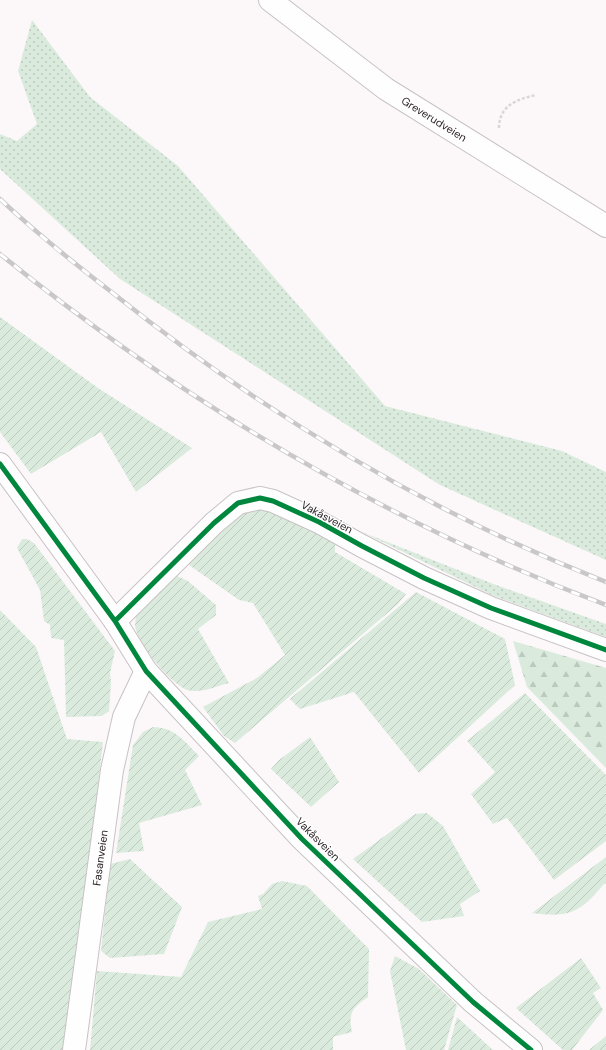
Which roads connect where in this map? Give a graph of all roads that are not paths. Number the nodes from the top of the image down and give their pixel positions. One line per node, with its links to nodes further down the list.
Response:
1 (270, 0): 2 (street, Greverudveien)
2 (606, 226)
3 (0, 464): 4 (street, Vakåsveien)
4 (115, 621): 5 (street, Vakåsveien); 6 (street, Vakåsveien)
5 (606, 650)
6 (146, 671): 7 (street, Fasanveien); 8 (street, Vakåsveien)
7 (74, 1050)
8 (531, 1050)

